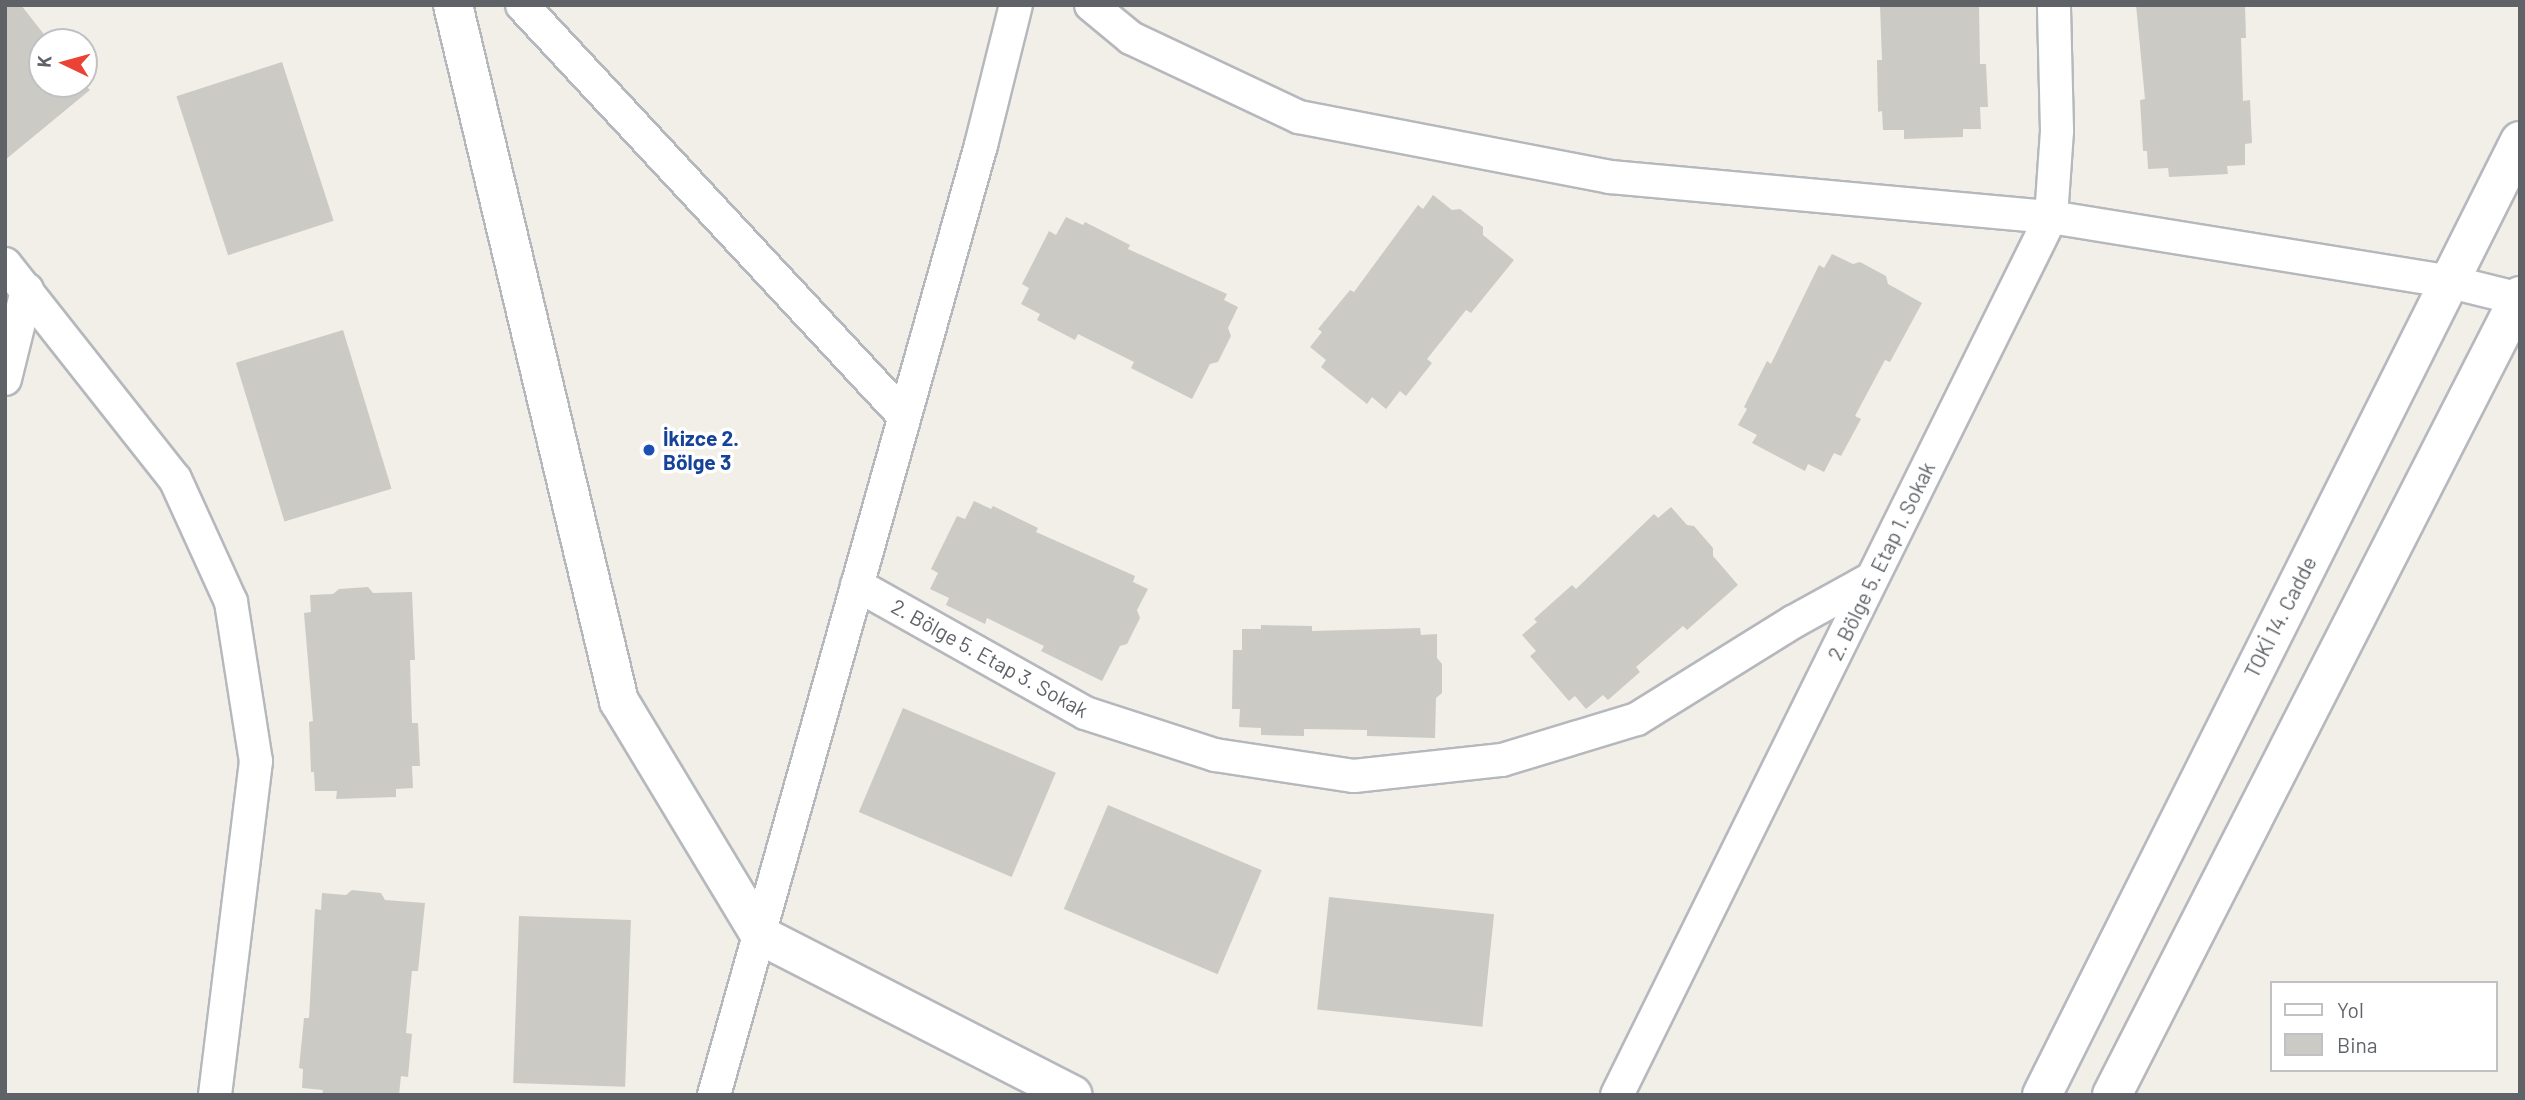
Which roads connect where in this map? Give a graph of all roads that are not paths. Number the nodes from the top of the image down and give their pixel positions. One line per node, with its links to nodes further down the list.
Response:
1 (453, 5): 16 (main road)
2 (522, 5): 13 (street)
3 (1016, 5): 13 (street)
4 (1091, 5): 7 (street)
5 (2054, 5): 7 (street, 2. Bölge 5. Etap 1. Sokak)
6 (2520, 141): 9 (main road, TOKİ 14. Cadde)
7 (2050, 218): 9 (street); 14 (street, 2. Bölge 5. Etap 1. Sokak)
8 (5, 264): 10 (street)
9 (2448, 281): 11 (street); 22 (main road, TOKİ 14. Cadde)
10 (27, 290): 12 (street); 17 (street)
11 (2519, 298): 23 (main road)
12 (5, 379)
13 (904, 416): 15 (street)
14 (1871, 579): 15 (street, 2. Bölge 5. Etap 3. Sokak); 21 (street, 2. Bölge 5. Etap 1. Sokak)
15 (857, 585): 16 (street)
16 (760, 935): 19 (street); 20 (main road)
17 (217, 1082): 18 (street)
18 (238, 1095)
19 (714, 1095)
20 (1072, 1095)
21 (1617, 1095)
22 (2042, 1095)
23 (2112, 1095)

